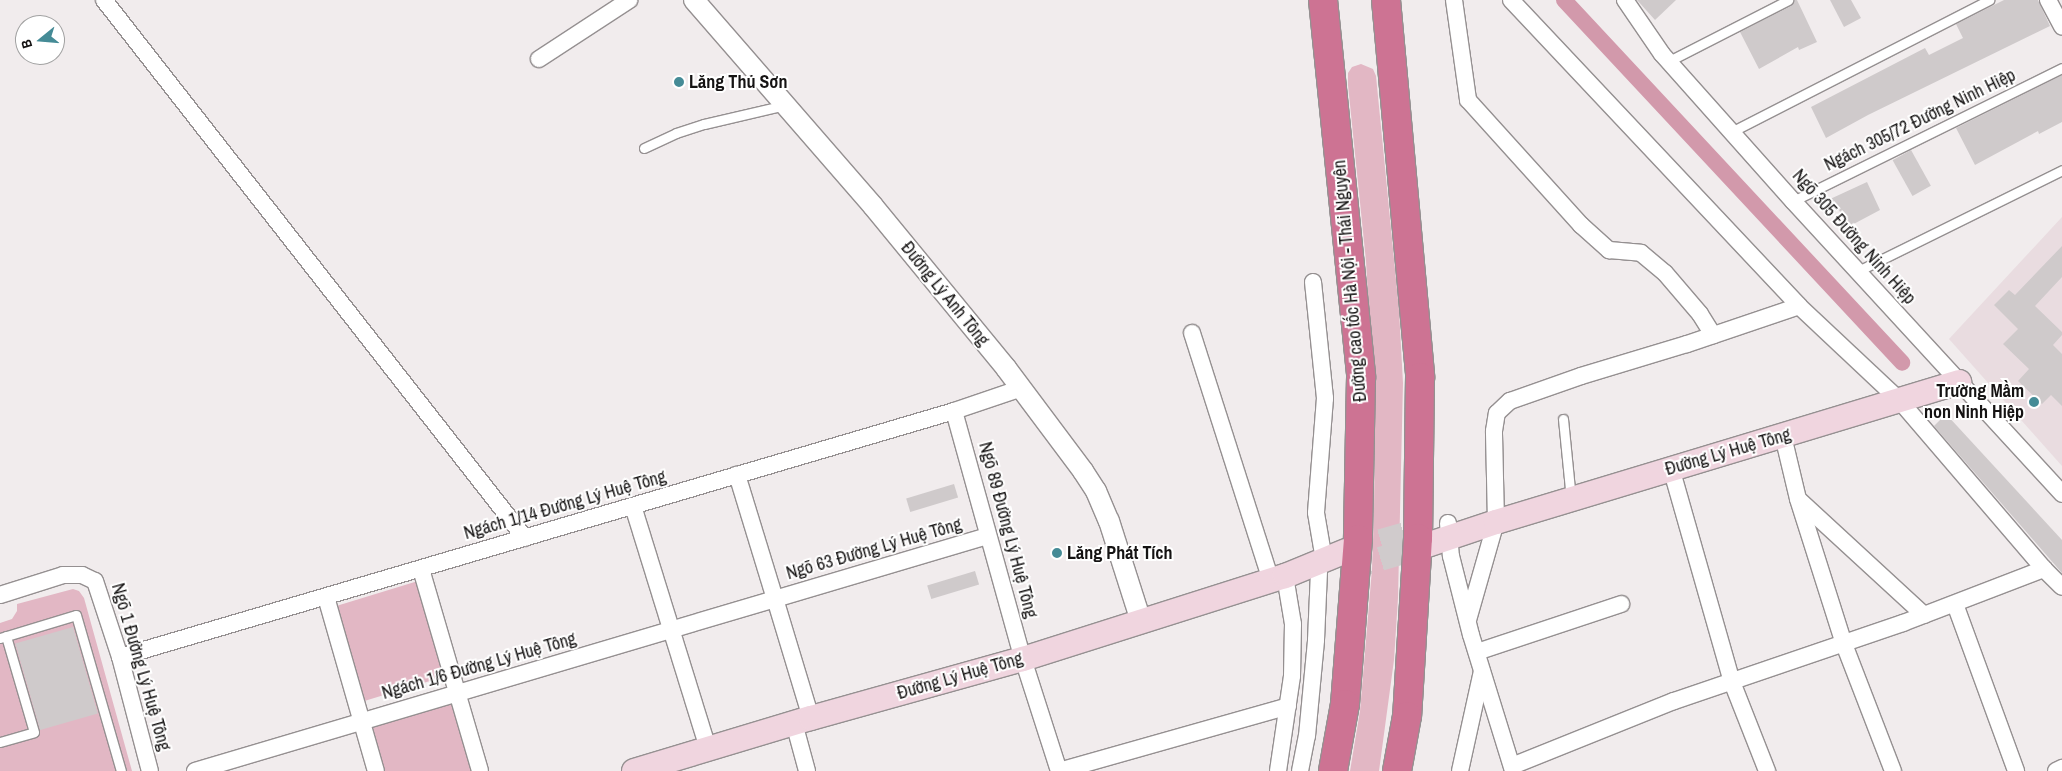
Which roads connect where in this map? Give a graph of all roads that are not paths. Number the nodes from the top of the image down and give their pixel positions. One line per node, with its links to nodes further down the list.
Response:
1 (104, 0): 41 (street)
2 (629, 0): 13 (street)
3 (694, 0): 16 (street, Đường Lý Anh Tông)
4 (1323, 0): 82 (highway, Đường cao tốc Hà Nội - Thái Nguyên)
5 (1386, 0): 83 (highway)
6 (1454, 0): 25 (street)
7 (1511, 0): 23 (street)
8 (1625, 0): 14 (street, Ngõ 305 Đường Ninh Hiệp)
9 (1788, 0): 14 (lane)
10 (1989, 0): 17 (lane)
11 (2048, 0): 12 (street)
12 (2062, 26)
13 (539, 59)
14 (1669, 61): 17 (street, Ngõ 305 Đường Ninh Hiệp)
15 (2062, 68): 20 (lane, Ngách 305/72 Đường Ninh Hiệp)
16 (785, 105): 18 (lane); 27 (street, Đường Lý Anh Tông)
17 (1733, 131): 20 (street, Ngõ 305 Đường Ninh Hiệp)
18 (644, 148)
19 (2062, 170): 21 (lane)
20 (1793, 201): 21 (street, Ngõ 305 Đường Ninh Hiệp)
21 (1858, 271): 26 (street, Ngõ 305 Đường Ninh Hiệp)
22 (1314, 282): 43 (street)
23 (1799, 306): 25 (street); 28 (street)
24 (1192, 334): 46 (street)
25 (1713, 335): 38 (street)
26 (1959, 382): 28 (main road, Đường Lý Huệ Tông); 34 (street, Ngõ 305 Đường Ninh Hiệp)
27 (1022, 388): 29 (street, Ngách 1/14 Đường Lý Huệ Tông); 55 (street, Đường Lý Anh Tông)
28 (1900, 401): 31 (main road, Đường Lý Huệ Tông); 45 (street)
29 (954, 411): 33 (street, Ngách 1/14 Đường Lý Huệ Tông); 40 (street, Ngõ 89 Đường Lý Huệ Tông)
30 (1563, 419): 35 (lane)
31 (1783, 436): 32 (main road, Đường Lý Huệ Tông); 36 (street)
32 (1671, 468): 35 (main road, Đường Lý Huệ Tông); 63 (street)
33 (737, 475): 37 (street, Ngách 1/14 Đường Lý Huệ Tông); 50 (street)
34 (2062, 494)
35 (1571, 499): 38 (main road, Đường Lý Huệ Tông)
36 (1798, 499): 53 (street); 58 (street)
37 (633, 506): 41 (street, Ngách 1/14 Đường Lý Huệ Tông); 56 (street)
38 (1496, 522): 39 (main road, Đường Lý Huệ Tông); 54 (street)
39 (1438, 534): 54 (street)
40 (988, 536): 50 (street, Ngõ 63 Đường Lý Huệ Tông); 61 (street, Ngõ 89 Đường Lý Huệ Tông)
41 (525, 538): 44 (street, Ngách 1/14 Đường Lý Huệ Tông)
42 (1346, 560): 43 (main road, Đường Lý Huệ Tông)
43 (1322, 566): 46 (main road, Đường Lý Huệ Tông); 81 (street)
44 (421, 569): 49 (street, Ngách 1/14 Đường Lý Huệ Tông); 64 (street)
45 (2044, 569): 47 (street); 52 (street)
46 (1278, 578): 55 (main road, Đường Lý Huệ Tông); 65 (street)
47 (2062, 586)
48 (0, 595): 60 (street, Ngõ 1 Đường Lý Huệ Tông)
49 (326, 597): 60 (street, Ngách 1/14 Đường Lý Huệ Tông); 67 (street)
50 (775, 599): 56 (street, Ngách 1/6 Đường Lý Huệ Tông); 66 (street, Ngõ 63 Đường Lý Huệ Tông)
51 (1621, 604): 59 (street)
52 (1955, 604): 53 (street); 87 (street)
53 (1924, 616): 58 (street)
54 (1468, 620): 59 (street)
55 (1141, 621): 61 (main road, Đường Lý Huệ Tông)
56 (671, 630): 64 (street, Ngách 1/6 Đường Lý Huệ Tông); 69 (street)
57 (3, 637): 68 (lane); 72 (lane)
58 (1844, 644): 63 (street); 86 (street)
59 (1477, 652): 62 (street)
60 (120, 658): 73 (street, Ngõ 1 Đường Lý Huệ Tông)
61 (1023, 659): 66 (main road, Đường Lý Huệ Tông); 79 (street, Ngõ 89 Đường Lý Huệ Tông)
62 (1482, 670): 71 (street); 84 (street)
63 (1732, 682): 71 (street); 85 (street)
64 (458, 693): 67 (street, Ngách 1/6 Đường Lý Huệ Tông); 76 (street)
65 (1288, 706): 79 (street); 80 (street)
66 (803, 720): 69 (main road, Đường Lý Huệ Tông); 78 (street, Ngõ 63 Đường Lý Huệ Tông)
67 (361, 722): 74 (street, Ngách 1/6 Đường Lý Huệ Tông); 75 (street)
68 (0, 742)
69 (708, 748): 77 (main road, Đường Lý Huệ Tông)
70 (2062, 768): 88 (street)
71 (1513, 769)
72 (121, 771)
73 (150, 771)
74 (195, 771)
75 (376, 771)
76 (480, 771)
77 (634, 771)
78 (807, 771)
79 (1059, 771)
80 (1278, 771)
81 (1300, 771)
82 (1333, 771)
83 (1397, 771)
84 (1460, 771)
85 (1766, 771)
86 (1892, 771)
87 (2016, 771)
88 (2056, 771)

